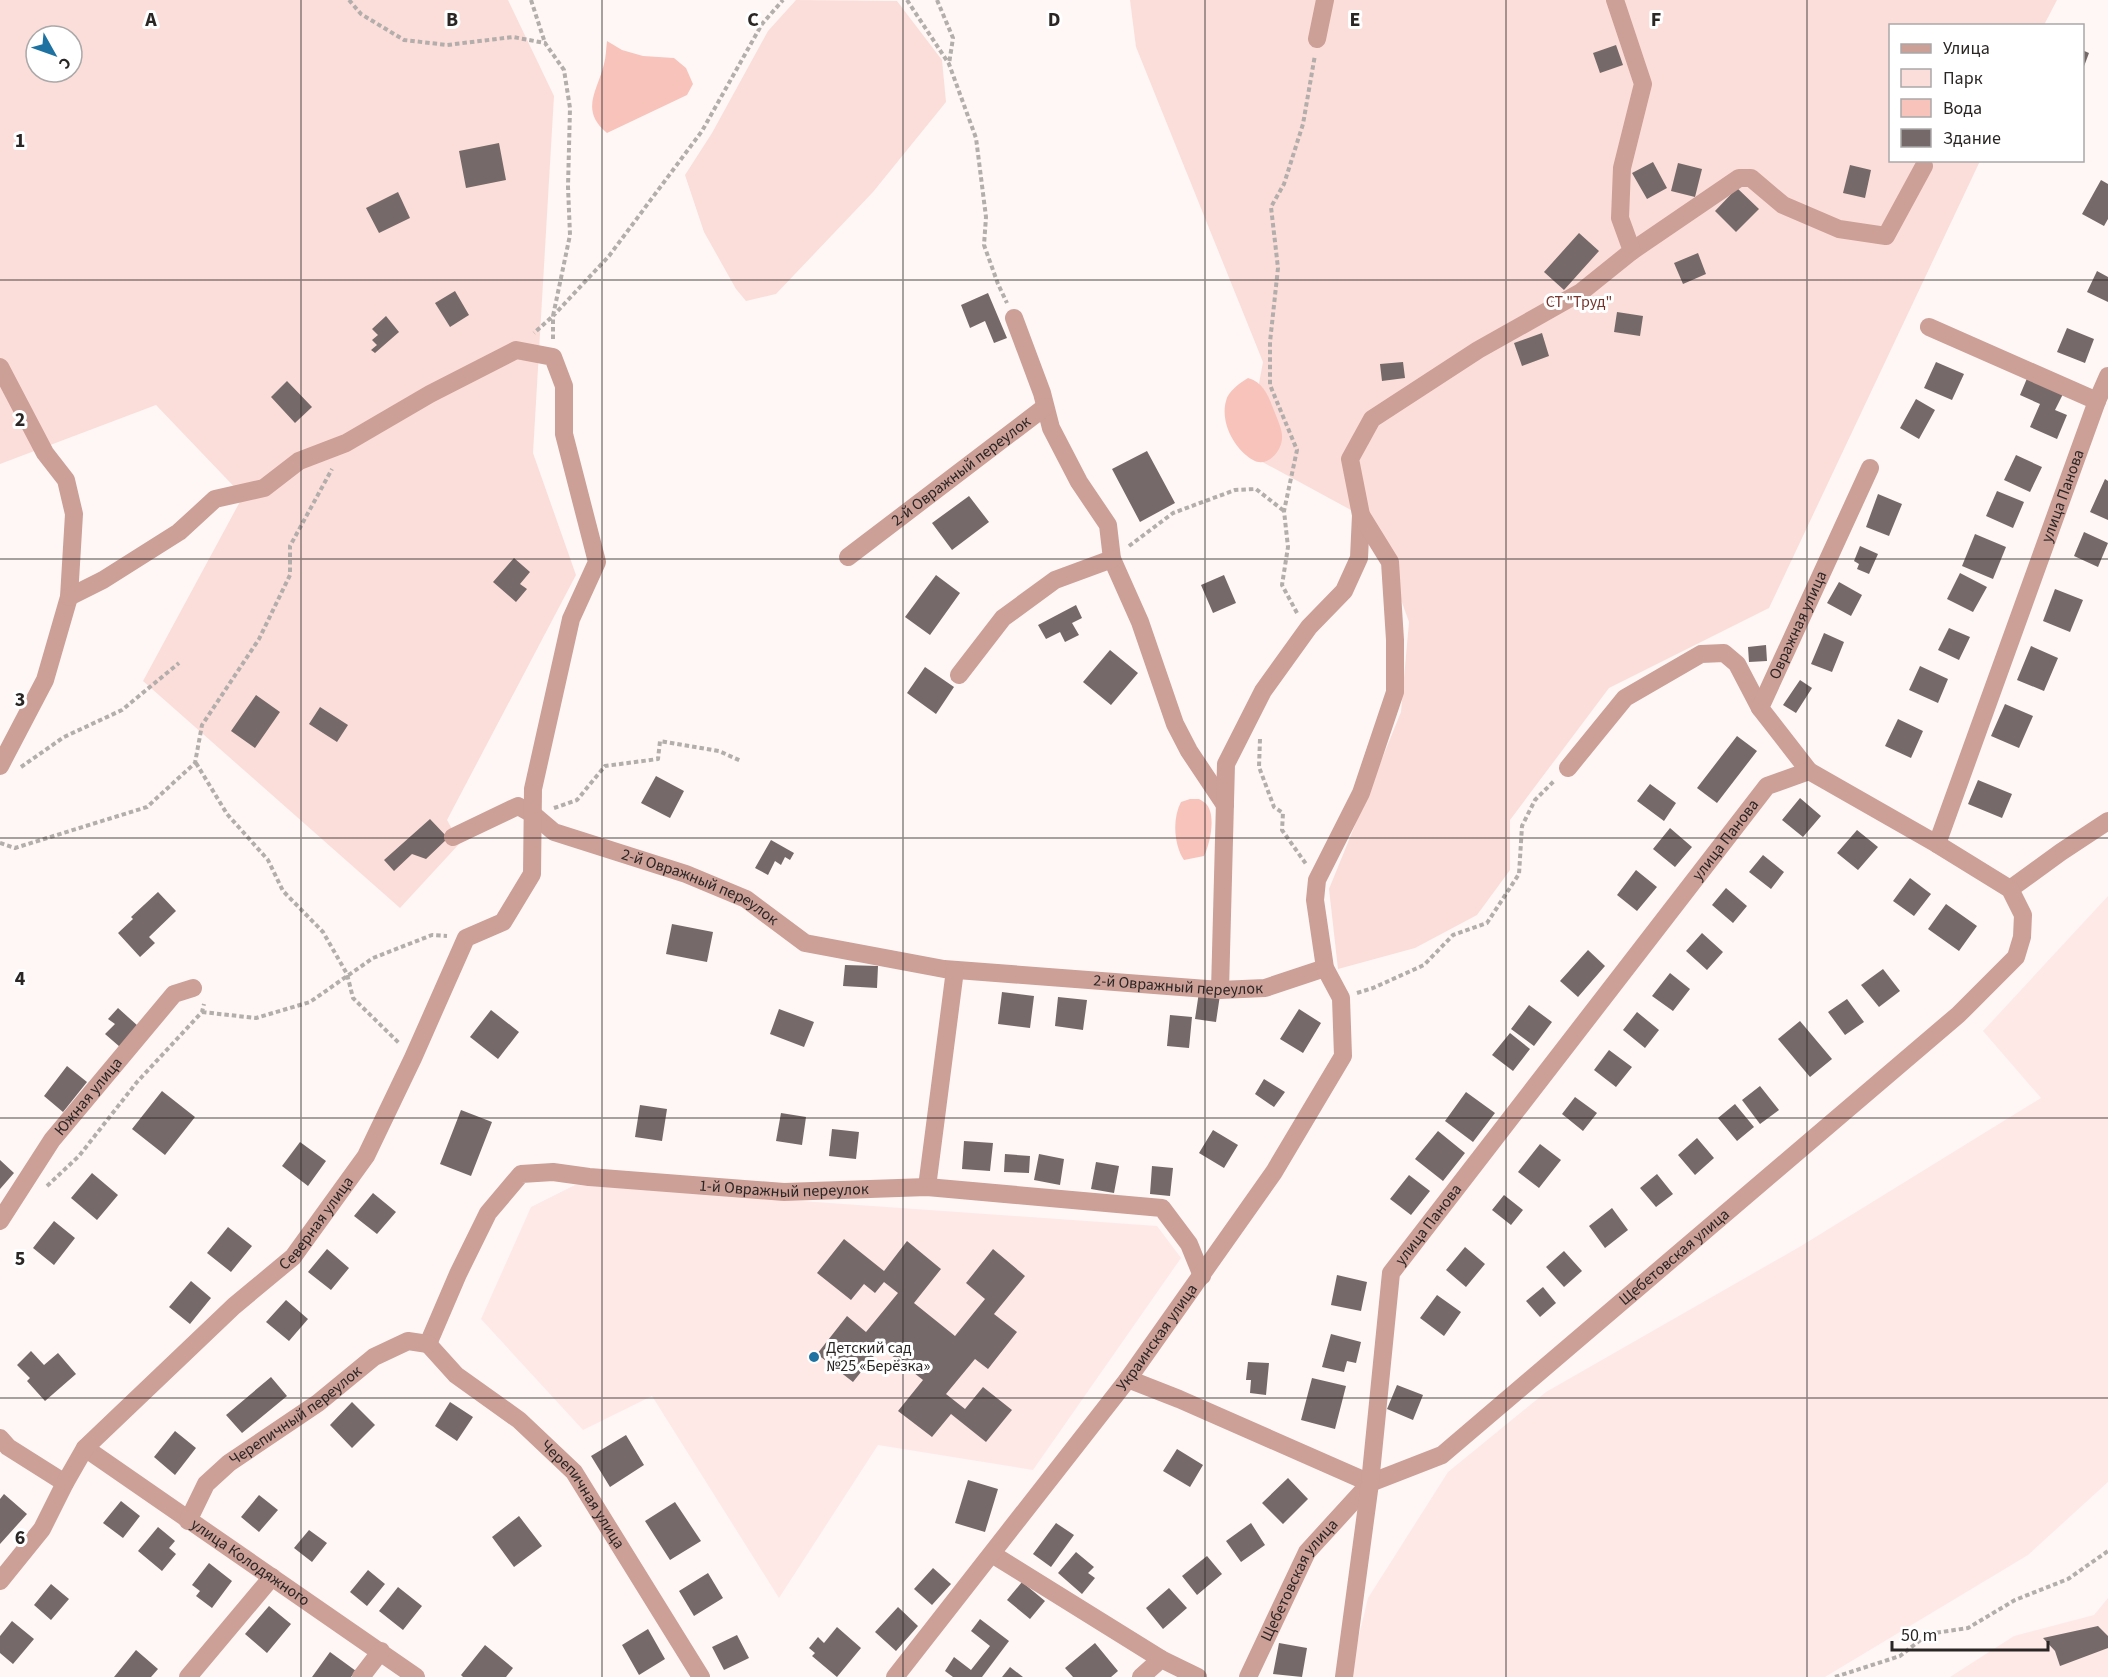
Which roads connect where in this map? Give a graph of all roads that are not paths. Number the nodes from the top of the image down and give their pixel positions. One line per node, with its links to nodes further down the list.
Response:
1 (1325, 0): 3 (street)
2 (1615, 0): 5 (street)
3 (1317, 39)
4 (1924, 166): 5 (street)
5 (1632, 251): 13 (street)
6 (1014, 318): 11 (street, 2-й Овражный переулок)
7 (1929, 327): 10 (street)
8 (0, 367): 16 (street)
9 (2108, 376): 10 (street, улица Панова)
10 (2097, 401): 26 (street, улица Панова)
11 (1046, 407): 14 (street, 2-й Овражный переулок); 15 (street, 2-й Овражный переулок)
12 (1870, 468): 18 (street, Овражная улица)
13 (1361, 515): 22 (street); 28 (street, Украинская улица)
14 (848, 557)
15 (1112, 559): 17 (street); 22 (street, 2-й Овражный переулок)
16 (69, 597): 19 (street); 23 (street)
17 (959, 675)
18 (1760, 708): 20 (street); 21 (street)
19 (9, 768)
20 (1568, 768)
21 (1809, 771): 26 (street); 40 (street, улица Панова)
22 (1225, 805): 31 (street)
23 (534, 815): 25 (street, 2-й Овражный переулок); 29 (street, 2-й Овражный переулок); 38 (street, Северная улица)
24 (2108, 821): 27 (street)
25 (453, 837)
26 (1937, 844): 27 (street)
27 (2010, 889): 40 (street, Щебетовская улица)
28 (1325, 968): 31 (street, 2-й Овражный переулок); 34 (street, Украинская улица)
29 (955, 970): 31 (street, 2-й Овражный переулок); 32 (street)
30 (193, 988): 33 (street, Южная улица)
31 (1220, 990)
32 (927, 1187): 34 (street, 1-й Овражный переулок); 35 (street, 1-й Овражный переулок)
33 (0, 1221)
34 (1202, 1276): 36 (street, Украинская улица)
35 (428, 1344): 41 (street, Черепичный переулок); 50 (street, Черепичная улица)
36 (1128, 1380): 40 (street); 42 (street, Украинская улица)
37 (0, 1438): 39 (street)
38 (85, 1448): 39 (street, Северная улица); 41 (street, улица Колодяжного)
39 (64, 1483): 44 (street, Северная улица)
40 (1370, 1483): 54 (street, Щебетовская улица); 55 (street, улица Панова)
41 (188, 1521): 43 (street, улица Колодяжного)
42 (992, 1554): 46 (street); 51 (street, Украинская улица)
43 (272, 1577): 45 (street, улица Колодяжного); 47 (street)
44 (0, 1581)
45 (381, 1652): 48 (street); 49 (street, улица Колодяжного)
46 (1161, 1659): 52 (street); 53 (street)
47 (188, 1677)
48 (361, 1677)
49 (416, 1677)
50 (701, 1677)
51 (895, 1677)
52 (1141, 1677)
53 (1198, 1677)
54 (1248, 1677)
55 (1344, 1677)

